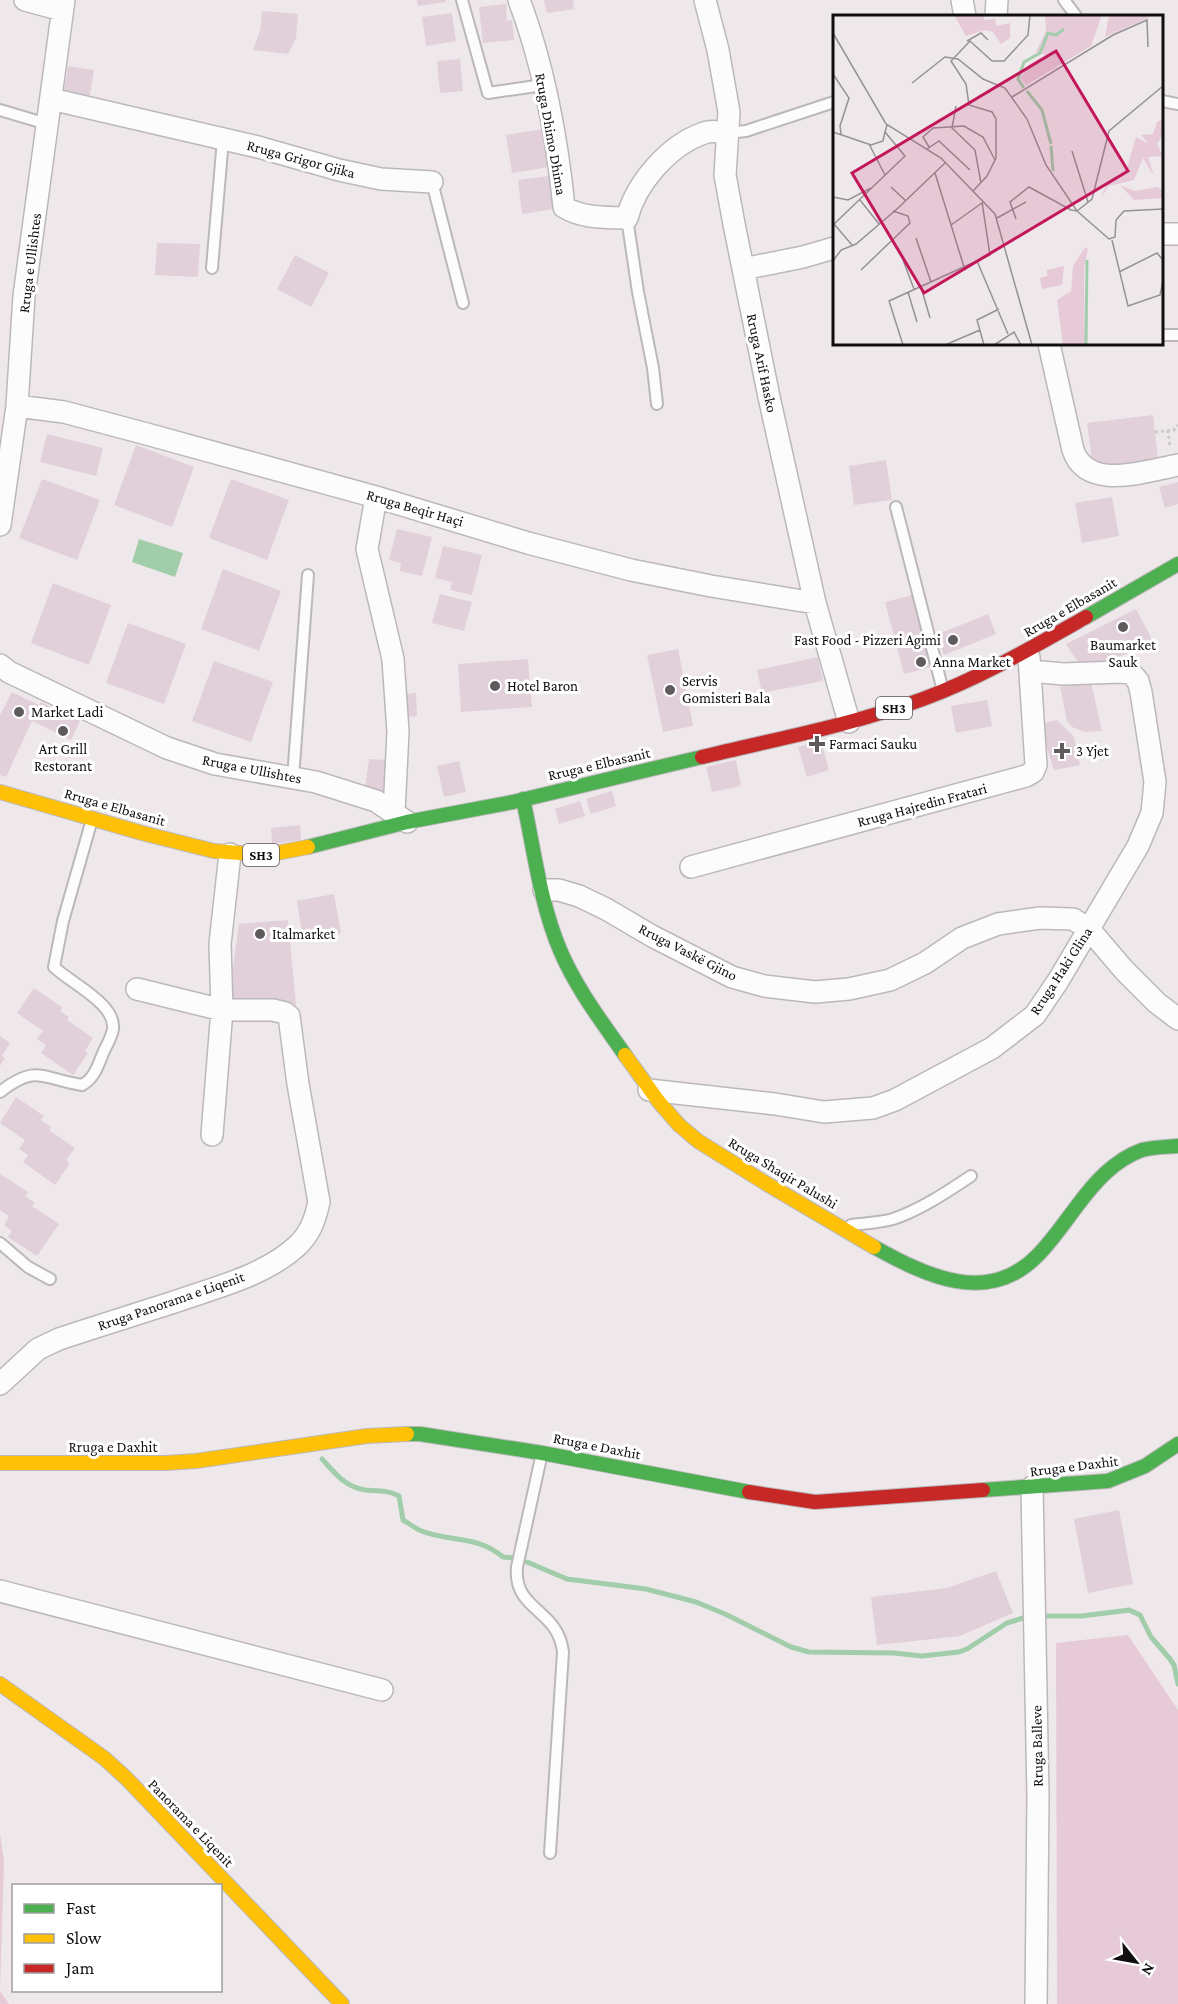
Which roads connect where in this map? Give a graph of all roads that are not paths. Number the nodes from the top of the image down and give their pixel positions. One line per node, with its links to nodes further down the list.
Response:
1 (25, 0): 8 (street)
2 (462, 0): 12 (lane)
3 (519, 0): 12 (street, Rruga Dhimo Dhima)
4 (705, 0): 19 (street, Rruga Arif Hasko)
5 (962, 0): 9 (street)
6 (997, 0): 10 (street)
7 (1064, 0): 11 (lane)
8 (63, 5): 13 (street, Rruga e Ullishtes)
9 (965, 15)
10 (996, 15)
11 (1075, 15)
12 (543, 85): 22 (street, Rruga Dhimo Dhima)
13 (51, 99): 18 (street, Rruga e Ullishtes); 20 (street, Rruga Grigor Gjika)
14 (1163, 101): 16 (lane)
15 (833, 102): 19 (lane)
16 (1178, 104)
17 (0, 110): 18 (lane)
18 (46, 124): 29 (street, Rruga e Ullishtes)
19 (727, 132): 22 (street); 25 (street, Rruga Arif Hasko)
20 (223, 139): 21 (street, Rruga Grigor Gjika); 24 (lane)
21 (432, 182): 26 (lane, Rruga Grigor Gjika)
22 (627, 218): 28 (lane)
23 (833, 248): 25 (street)
24 (212, 268)
25 (743, 268): 36 (street, Rruga Arif Hasko)
26 (463, 303)
27 (1049, 345): 30 (street)
28 (657, 404)
29 (17, 406): 31 (street, Rruga Beqir Haçi); 33 (street, Rruga e Ullishtes)
30 (1174, 458)
31 (376, 496): 36 (street, Rruga Beqir Haçi); 44 (street)
32 (896, 507): 39 (lane)
33 (0, 523)
34 (1178, 564): 37 (street, Rruga e Elbasanit / SH3)
35 (308, 574): 41 (lane)
36 (815, 603): 40 (street, Rruga Arif Hasko)
37 (1030, 660): 39 (street, Rruga e Elbasanit / SH3); 47 (street, Rruga Hajredin Fratari); 49 (street, Rruga Haki Glina)
38 (0, 665): 41 (street, Rruga e Ullishtes)
39 (943, 691): 40 (street, Rruga e Elbasanit / SH3)
40 (849, 722): 43 (street, Rruga e Elbasanit / SH3)
41 (293, 778): 44 (street, Rruga e Ullishtes)
42 (0, 792): 45 (street, Rruga e Elbasanit / SH3)
43 (523, 799): 44 (street, Rruga e Elbasanit / SH3); 48 (street, Rruga Shaqir Palushi)
44 (401, 817): 46 (street, Rruga e Elbasanit / SH3)
45 (93, 819): 46 (street, Rruga e Elbasanit / SH3); 54 (lane)
46 (230, 854): 51 (street)
47 (691, 867)
48 (544, 890): 49 (street, Rruga Vaskë Gjino); 53 (street, Rruga Shaqir Palushi)
49 (1089, 928): 52 (street); 53 (street, Rruga Haki Glina)
50 (137, 989): 51 (street, Rruga Panorama e Liqenit)
51 (222, 1010): 55 (street); 61 (street, Rruga Panorama e Liqenit)
52 (1178, 1019)
53 (649, 1090): 58 (street, Rruga Shaqir Palushi)
54 (0, 1092)
55 (212, 1135)
56 (1178, 1146): 58 (street, Rruga Shaqir Palushi)
57 (971, 1176): 58 (lane)
58 (839, 1226)
59 (0, 1243): 60 (lane)
60 (50, 1279)
61 (0, 1384)
62 (1178, 1444): 65 (street, Rruga e Daxhit)
63 (542, 1453): 64 (street, Rruga e Daxhit); 65 (street, Rruga e Daxhit); 69 (lane)
64 (0, 1463)
65 (1032, 1487): 71 (street, Rruga Balleve)
66 (0, 1591): 68 (street)
67 (0, 1684): 70 (street, Panorama e Liqenit)
68 (382, 1689)
69 (550, 1853)
70 (342, 2004)
71 (1036, 2004)

